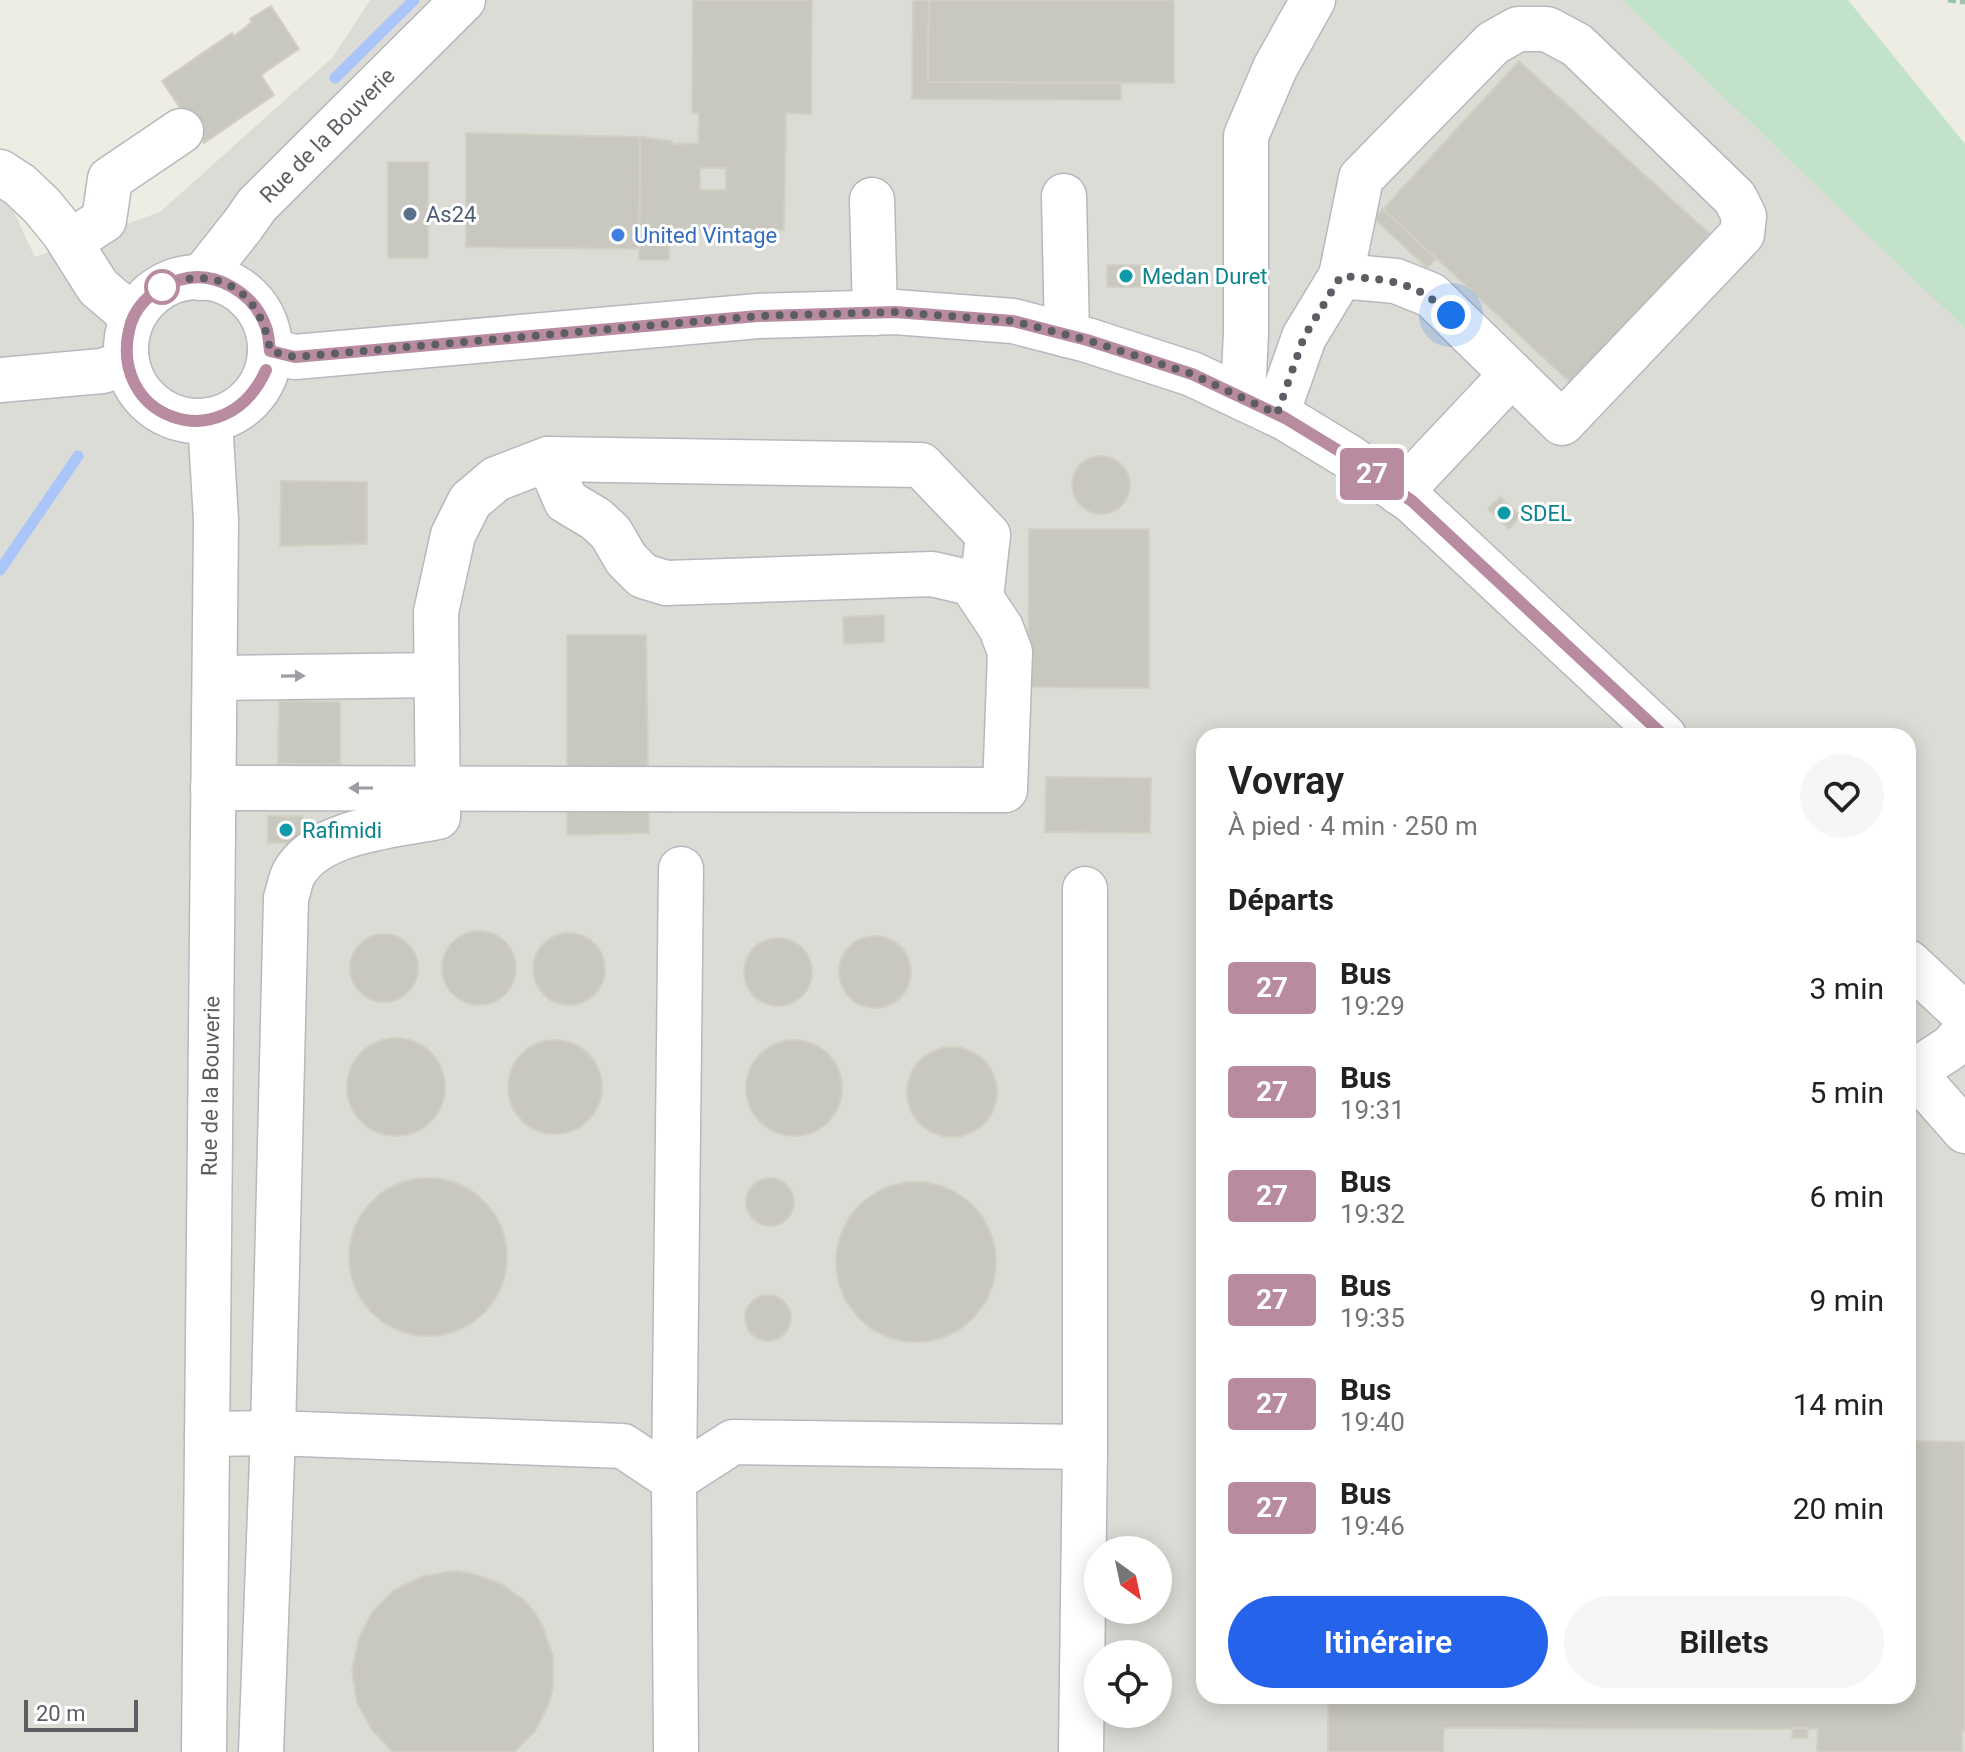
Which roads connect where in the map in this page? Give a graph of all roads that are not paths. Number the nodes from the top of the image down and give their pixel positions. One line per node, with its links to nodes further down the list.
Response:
1 (463, 0): 9 (street, Rue de la Bouverie)
2 (1313, 0): 17 (street)
3 (181, 131): 7 (street)
4 (0, 172): 7 (street)
5 (1064, 196): 12 (street)
6 (872, 200): 10 (street)
7 (70, 242): 11 (street)
8 (1341, 276): 15 (street); 15 (street); 17 (street)
9 (201, 278): 11 (street); 13 (street)
10 (875, 313): 12 (street); 13 (street)
11 (133, 317): 14 (street)
12 (1067, 335): 17 (street)
13 (270, 351): 18 (street)
14 (127, 363): 16 (street); 18 (street)
15 (1512, 374): 20 (street)
16 (0, 380)
17 (1260, 406): 20 (street)
18 (210, 420): 23 (street, Rue de la Bouverie)
19 (548, 459): 21 (street); 21 (street); 22 (street)
20 (1400, 493): 24 (street)
21 (981, 597): 25 (street)
22 (436, 675): 23 (street, one-way to 22); 25 (street)
23 (215, 678): 26 (street, Rue de la Bouverie)
24 (1655, 728)
25 (439, 787): 26 (street, one-way to 26); 35 (street)
26 (213, 788): 36 (street, Rue de la Bouverie)
27 (681, 869): 38 (street)
28 (1085, 889): 37 (street)
29 (1916, 969): 30 (street)
30 (1965, 1015)
31 (1965, 1032): 32 (street)
32 (1916, 1068)
33 (1916, 1078): 34 (street)
34 (1965, 1131)
35 (273, 1433): 36 (street); 38 (street); 40 (street)
36 (207, 1434): 39 (street, Rue de la Bouverie)
37 (1085, 1447): 38 (street); 42 (street)
38 (674, 1480): 41 (street)
39 (204, 1752)
40 (261, 1752)
41 (676, 1752)
42 (1081, 1752)

